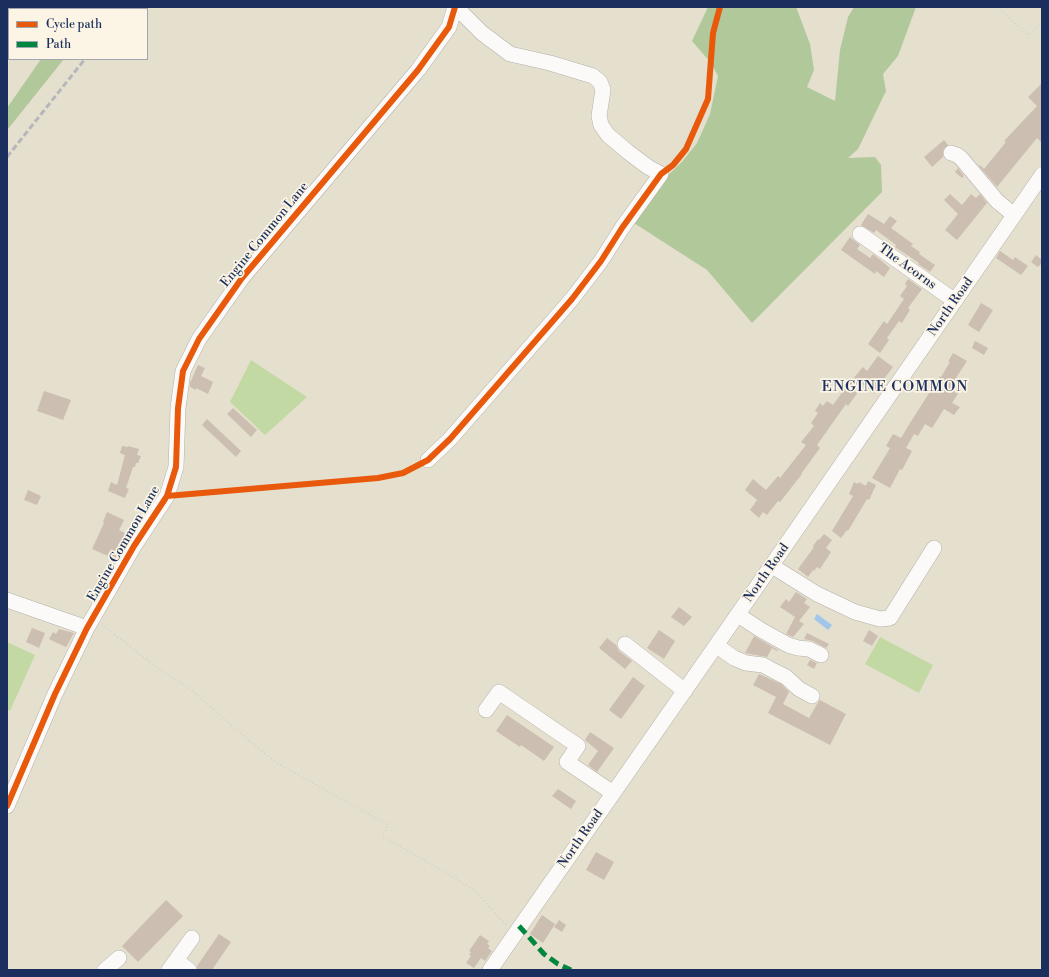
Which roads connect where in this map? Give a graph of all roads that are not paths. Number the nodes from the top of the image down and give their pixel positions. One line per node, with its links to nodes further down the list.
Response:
1 (455, 7): 7 (street); 12 (street, Engine Common Lane)
2 (951, 153): 4 (street)
3 (1042, 175): 4 (street, North Road)
4 (1014, 215): 6 (street, North Road)
5 (860, 234): 6 (street, The Acorns)
6 (955, 301): 9 (street, North Road)
7 (428, 460)
8 (934, 548): 9 (street)
9 (772, 566): 11 (street, North Road)
10 (7, 600): 12 (street)
11 (738, 615): 14 (street, North Road); 15 (street)
12 (90, 623): 20 (street, Engine Common Lane)
13 (625, 644): 16 (street)
14 (716, 646): 16 (street, North Road); 17 (street)
15 (821, 655)
16 (685, 691): 19 (street, North Road)
17 (812, 696)
18 (486, 710): 19 (street)
19 (613, 793): 26 (street, North Road)
20 (8, 799)
21 (192, 938): 23 (street)
22 (119, 958): 24 (street)
23 (172, 965): 25 (street)
24 (105, 970)
25 (189, 970)
26 (490, 970)

